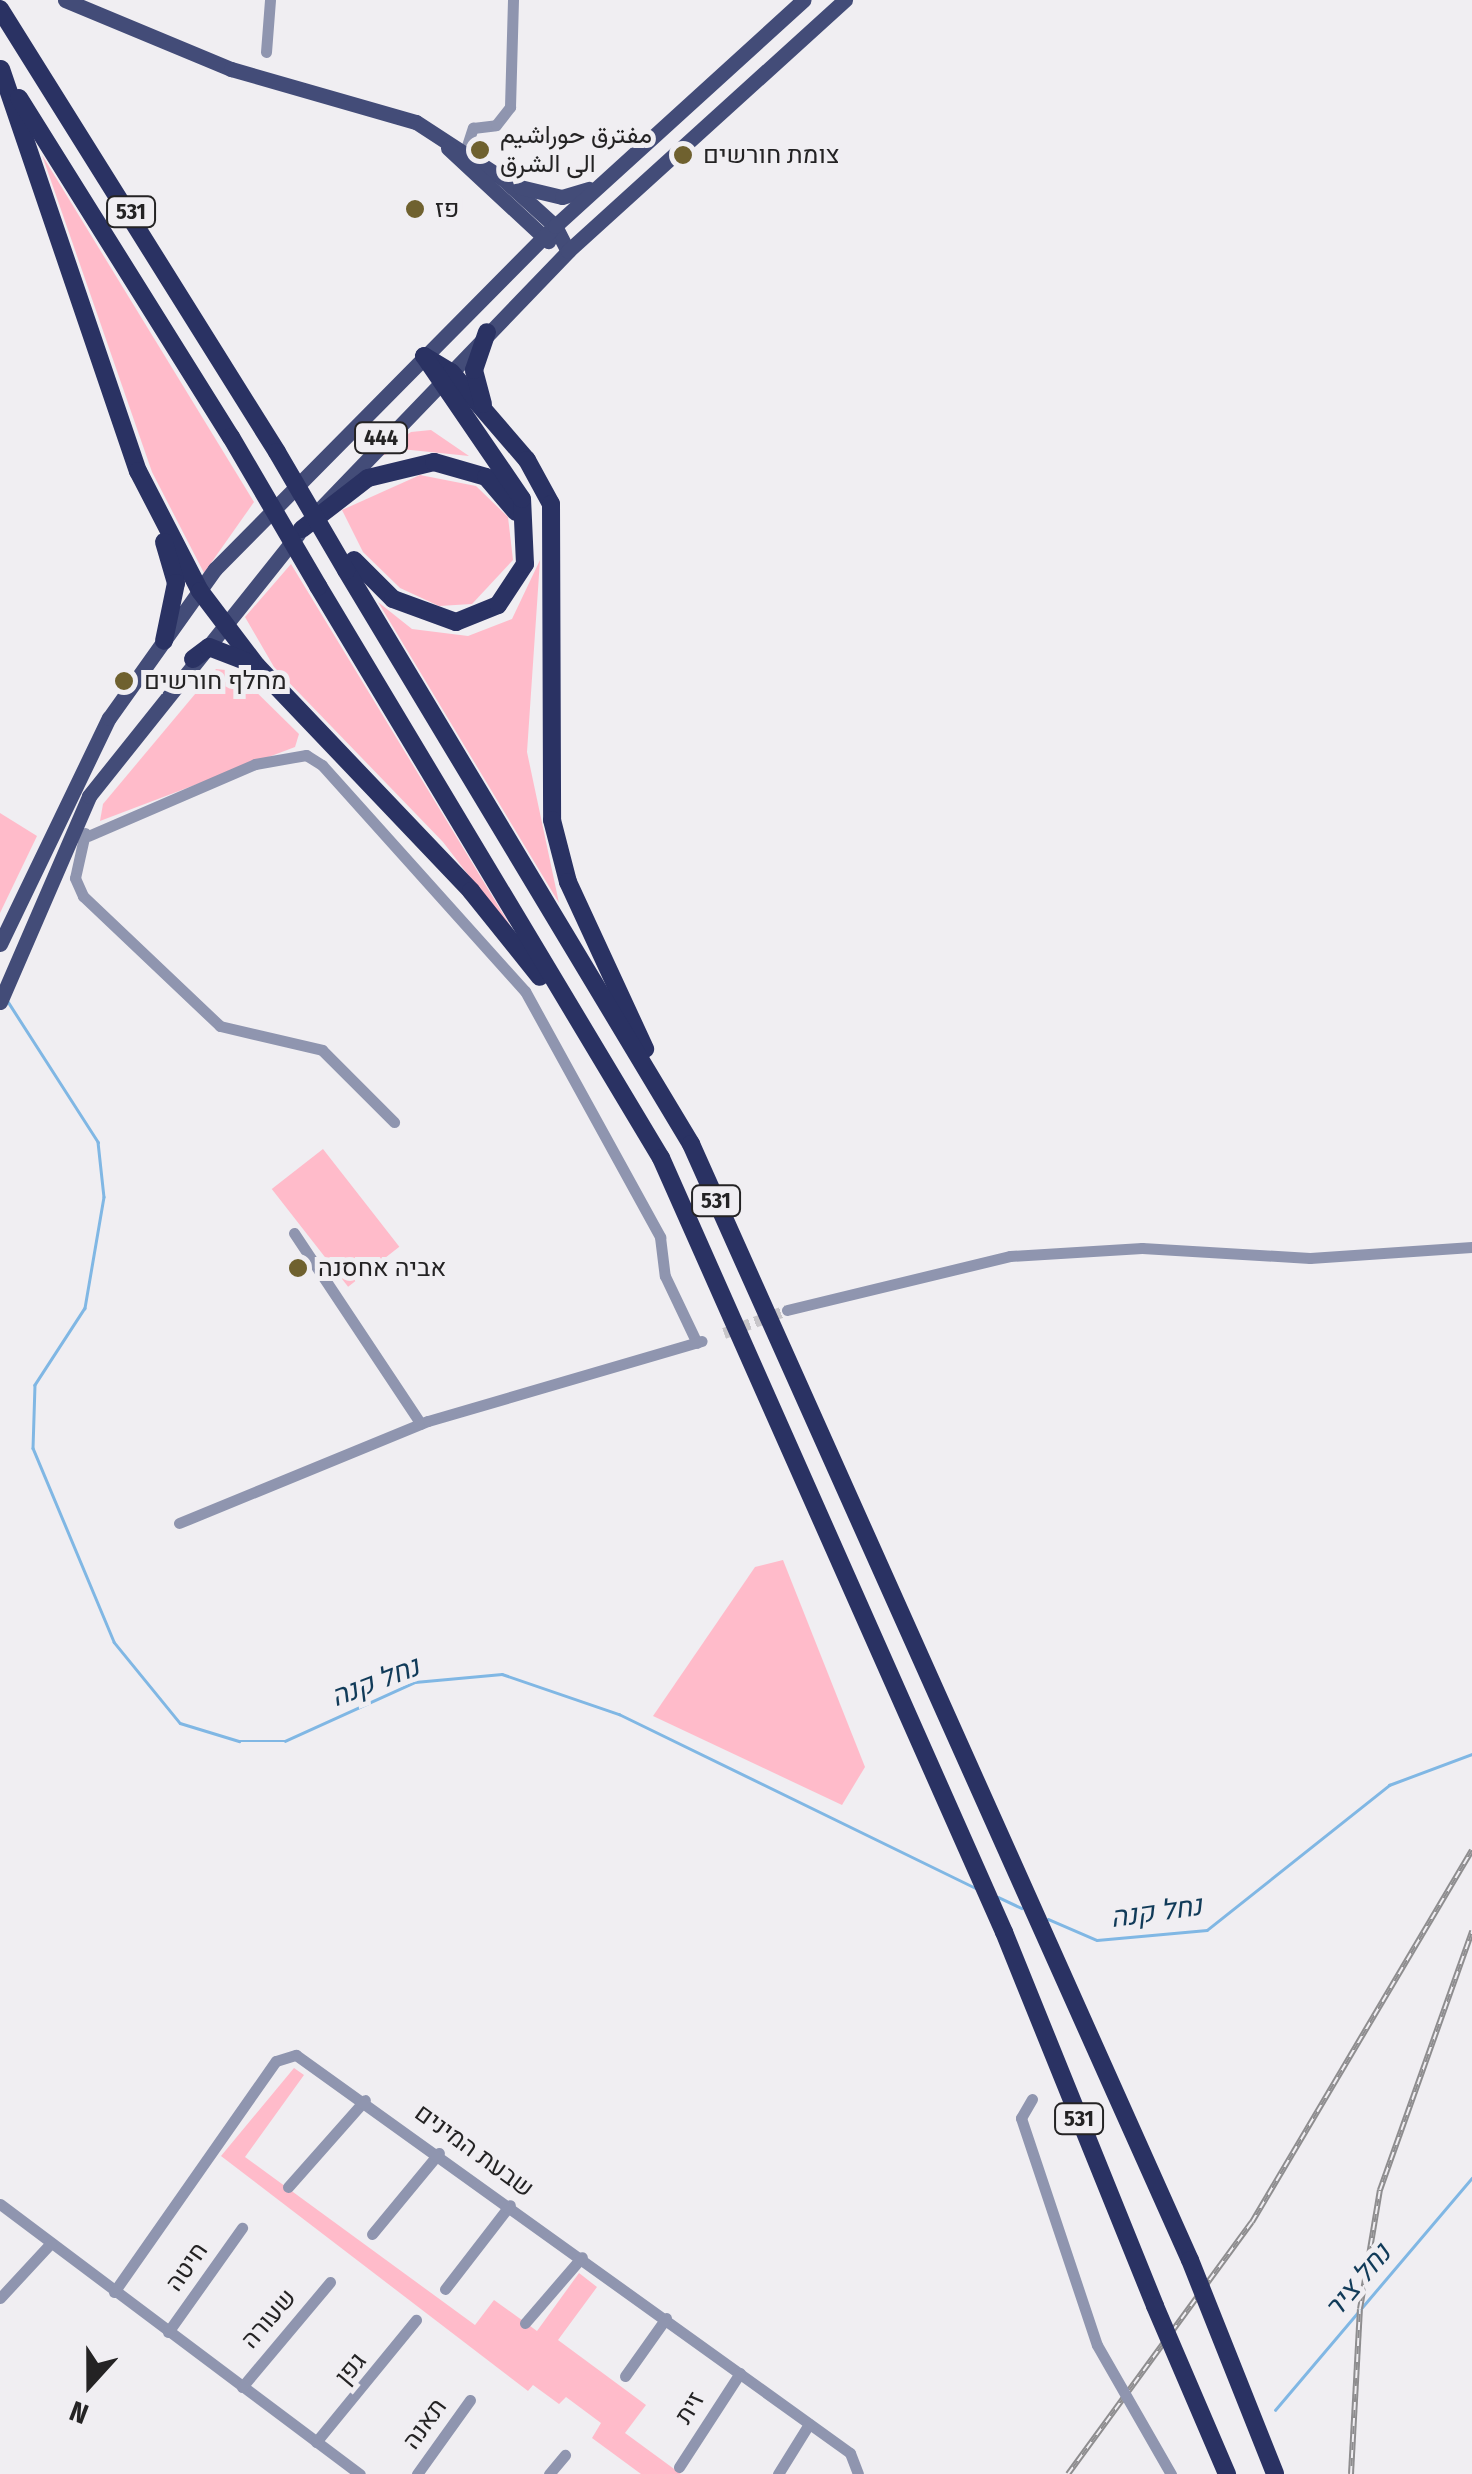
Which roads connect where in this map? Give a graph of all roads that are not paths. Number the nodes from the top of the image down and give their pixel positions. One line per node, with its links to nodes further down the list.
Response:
1 (65, 0): 9 (main road)
2 (270, 0): 7 (street)
3 (513, 0): 9 (street)
4 (803, 0): 11 (main road, 444)
5 (845, 0): 13 (main road, 444)
6 (0, 9): 22 (highway, 531, bridge)
7 (266, 52)
8 (0, 69): 19 (highway); 36 (highway, 531, bridge)
9 (464, 157): 10 (main road); 12 (main road)
10 (502, 178): 11 (main road); 12 (main road)
11 (598, 186): 12 (main road, 444)
12 (549, 232): 13 (main road); 15 (main road, 444)
13 (568, 251): 14 (main road, 444)
14 (487, 332): 16 (main road, 444); 18 (highway)
15 (424, 356): 16 (highway); 17 (highway); 23 (main road, 444)
16 (451, 372): 17 (main road, 444); 18 (highway)
17 (436, 386): 20 (main road, 444); 21 (highway)
18 (486, 414): 35 (highway)
19 (138, 471): 23 (highway); 25 (highway)
20 (302, 529): 21 (highway); 24 (main road, 444)
21 (525, 564): 22 (highway)
22 (350, 565): 35 (highway, 531)
23 (200, 591): 24 (highway); 25 (main road, 444)
24 (222, 623): 26 (main road, 444); 27 (highway)
25 (164, 641): 32 (main road, 444)
26 (192, 659): 27 (highway); 30 (main road, 444)
27 (257, 666): 28 (highway)
28 (315, 728): 29 (street); 36 (highway)
29 (313, 758): 31 (street); 40 (street)
30 (72, 823): 31 (street); 33 (main road, 444)
31 (88, 836): 34 (street)
32 (0, 944)
33 (0, 1002)
34 (394, 1122)
35 (691, 1144): 75 (highway, 531, bridge)
36 (661, 1158): 74 (highway, 531, bridge)
37 (294, 1233): 40 (street)
38 (1472, 1246): 39 (street)
39 (788, 1310)
40 (421, 1424): 41 (street)
41 (179, 1523)
42 (365, 2100): 44 (street, שבעת המינים); 45 (street); 54 (street, שבעת המינים)
43 (1032, 2100): 73 (street, bridge)
44 (440, 2153): 47 (street, שבעת המינים); 49 (street)
45 (288, 2186)
46 (0, 2204): 50 (street)
47 (510, 2205): 51 (street, שבעת המינים); 53 (street)
48 (242, 2228): 59 (street, חיטה)
49 (372, 2234)
50 (51, 2243): 54 (street); 55 (street)
51 (582, 2257): 56 (street, שבעת המינים); 58 (street)
52 (330, 2282): 62 (street, שעורה)
53 (445, 2289)
54 (114, 2292): 59 (street)
55 (0, 2298)
56 (666, 2318): 60 (street, שבעת המינים); 61 (street)
57 (416, 2320): 65 (street, גפן)
58 (525, 2323)
59 (168, 2332): 62 (street)
60 (740, 2373): 64 (street, שבעת המינים); 67 (street, זית)
61 (625, 2376)
62 (242, 2387): 65 (street)
63 (470, 2400): 69 (street, תאנה)
64 (810, 2424): 71 (street); 72 (street, שבעת המינים)
65 (316, 2442): 68 (street)
66 (565, 2455): 70 (street)
67 (680, 2467)
68 (360, 2474)
69 (416, 2474)
70 (549, 2474)
71 (778, 2474)
72 (858, 2474)
73 (1171, 2474)
74 (1227, 2474)
75 (1275, 2474)

